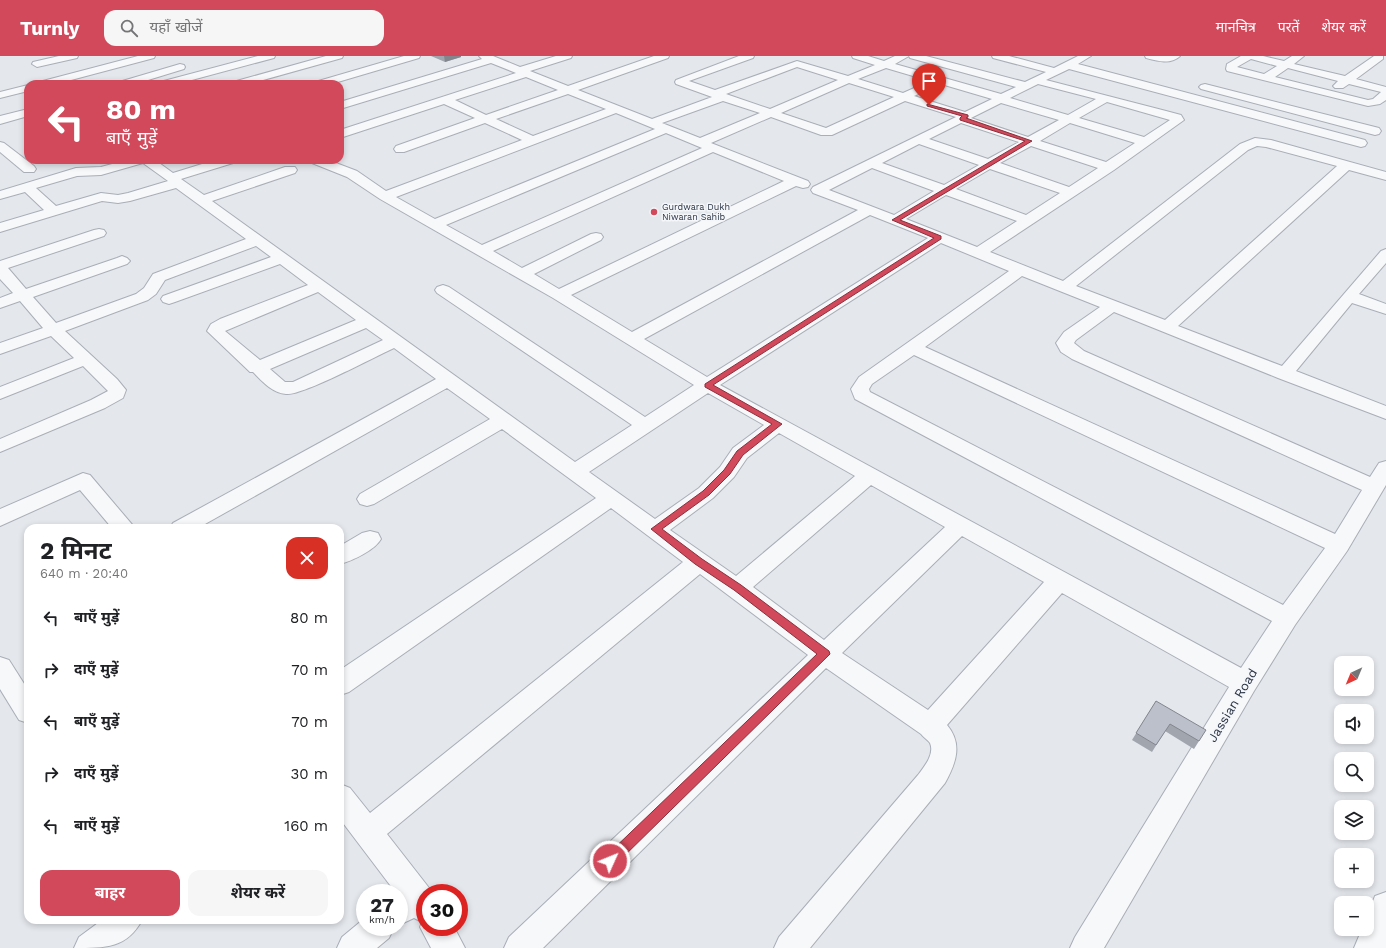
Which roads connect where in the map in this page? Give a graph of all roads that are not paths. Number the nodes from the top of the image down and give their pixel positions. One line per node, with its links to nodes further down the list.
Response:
1 (72, 56): 22 (street)
2 (150, 56): 32 (street)
3 (270, 56): 27 (street)
4 (338, 56): 29 (street)
5 (415, 56): 36 (street)
6 (567, 56): 28 (street)
7 (664, 56): 42 (street)
8 (748, 56): 47 (street)
9 (857, 56): 25 (street)
10 (904, 56): 25 (street)
11 (914, 56): 39 (street)
12 (997, 56): 21 (street)
13 (1150, 56): 14 (street)
14 (1175, 56)
15 (1250, 56): 26 (street); 30 (street)
16 (1299, 56): 26 (street)
17 (1380, 57): 38 (street)
18 (488, 58): 28 (street); 52 (street)
19 (810, 59): 24 (street)
20 (220, 60): 27 (street)
21 (1078, 60): 39 (street); 68 (street)
22 (37, 64)
23 (191, 64): 33 (street)
24 (797, 64): 31 (street); 47 (street)
25 (885, 64): 31 (street); 37 (street)
26 (1286, 65): 30 (street); 38 (street)
27 (232, 66): 29 (street); 34 (street)
28 (523, 72): 42 (street); 51 (street)
29 (260, 78): 35 (street)
30 (1266, 78): 44 (street)
31 (847, 79): 48 (street); 55 (street)
32 (58, 80)
33 (137, 80)
34 (179, 80)
35 (252, 80)
36 (333, 80)
37 (940, 80): 48 (street); 49 (street)
38 (1347, 80): 43 (street); 44 (street)
39 (1031, 84): 49 (street); 50 (street)
40 (1193, 84): 62 (street)
41 (24, 89): 46 (street)
42 (568, 90): 53 (street); 58 (street)
43 (1386, 90)
44 (1329, 94): 45 (street)
45 (1386, 94)
46 (0, 95)
47 (718, 95): 55 (street); 60 (street)
48 (904, 97): 55 (street); 57 (street)
49 (1001, 99): 57 (street); 59 (street)
50 (1105, 99): 59 (street); 67 (street)
51 (445, 100): 58 (street); 63 (street)
52 (344, 105)
53 (616, 109): 60 (street); 64 (street)
54 (24, 113): 56 (street)
55 (768, 113): 69 (street)
56 (2, 117)
57 (964, 117): 65 (street); 66 (street)
58 (486, 119): 64 (street); 71 (street)
59 (1068, 119): 66 (street); 67 (street)
60 (652, 124): 61 (street)
61 (665, 129): 69 (street); 96 (street)
62 (1375, 130)
63 (344, 133)
64 (532, 140): 90 (street)
65 (919, 140): 76 (street); 77 (street)
66 (1030, 141): 77 (street); 79 (street)
67 (1146, 142): 79 (street)
68 (1361, 143)
69 (706, 145): 84 (street); 102 (street)
70 (0, 146): 80 (street)
71 (400, 149)
72 (126, 164): 85 (street)
73 (152, 164): 83 (street)
74 (217, 164): 83 (street)
75 (327, 164): 90 (street)
76 (872, 164): 86 (street); 87 (street)
77 (989, 164): 87 (street); 88 (street)
78 (1346, 165): 82 (street); 111 (street); 121 (street)
79 (1109, 167): 88 (street)
80 (29, 169)
81 (290, 170): 91 (street)
82 (1386, 176)
83 (174, 180): 91 (street); 93 (street)
84 (795, 181): 86 (street); 114 (street)
85 (27, 187): 89 (street); 93 (street)
86 (818, 190): 92 (street)
87 (946, 190): 94 (street); 95 (street)
88 (1071, 192): 95 (street)
89 (0, 195)
90 (385, 196): 96 (street)
91 (202, 200): 101 (street)
92 (869, 210): 94 (street); 123 (street)
93 (54, 211): 97 (street)
94 (895, 220): 100 (street)
95 (1028, 220): 103 (street)
96 (434, 224): 102 (street)
97 (0, 228)
98 (99, 232): 107 (street)
99 (596, 237): 109 (street)
100 (939, 238): 103 (street); 131 (street)
101 (256, 241): 105 (street); 122 (street)
102 (481, 251): 109 (street)
103 (978, 253): 108 (street)
104 (1386, 254): 115 (street)
105 (281, 259): 110 (street); 116 (street)
106 (122, 262): 113 (street)
107 (0, 267): 113 (street)
108 (1020, 270): 111 (street); 125 (street)
109 (522, 274): 114 (street)
110 (320, 286): 120 (street); 128 (street)
111 (1065, 287): 118 (street)
112 (443, 290): 136 (street)
113 (22, 295): 117 (street); 122 (street)
114 (559, 295): 123 (street)
115 (1349, 296): 119 (street); 129 (street)
116 (169, 299)
117 (0, 303)
118 (1112, 306): 121 (street); 140 (street)
119 (1386, 309)
120 (368, 321): 124 (street); 128 (street)
121 (1167, 327): 129 (street)
122 (53, 328): 126 (street); 127 (street)
123 (631, 339): 131 (street)
124 (395, 341): 128 (street); 130 (street)
125 (913, 348): 149 (street); 154 (street)
126 (0, 349)
127 (86, 359): 132 (street); 137 (street)
128 (256, 368)
129 (1284, 374): 133 (street)
130 (448, 380): 134 (street); 145 (street)
131 (707, 385): 135 (street); 136 (street)
132 (0, 393)
133 (1386, 413)
134 (503, 420): 138 (street); 142 (street)
135 (778, 424): 139 (street); 147 (street)
136 (646, 426): 138 (street)
137 (0, 446)
138 (575, 472): 141 (street)
139 (869, 475): 146 (street); 153 (street)
140 (1380, 477): 149 (street, Jassian Road)
141 (611, 498): 147 (street); 157 (street)
142 (367, 499)
143 (0, 518): 144 (street)
144 (121, 524)
145 (188, 524)
146 (960, 525): 152 (street); 155 (street)
147 (656, 529): 151 (street)
148 (370, 539): 150 (street)
149 (1338, 545): 154 (street, Jassian Road)
150 (344, 554)
151 (699, 562): 153 (street); 162 (street)
152 (1060, 580): 158 (street); 160 (street)
153 (737, 588): 155 (street)
154 (1287, 618): 158 (street, Jassian Road)
155 (825, 654): 160 (street); 171 (street)
156 (0, 666): 159 (street)
157 (344, 681)
158 (1245, 683): 173 (street, Jassian Road)
159 (24, 705)
160 (930, 726): 172 (street)
161 (344, 802): 162 (street)
162 (368, 832): 163 (street)
163 (414, 904)
164 (1386, 907): 174 (street)
165 (123, 924): 168 (street)
166 (367, 936): 169 (street)
167 (442, 936): 170 (street)
168 (90, 948)
169 (353, 948)
170 (449, 948)
171 (520, 948)
172 (790, 948)
173 (1086, 948)
174 (1370, 948)

